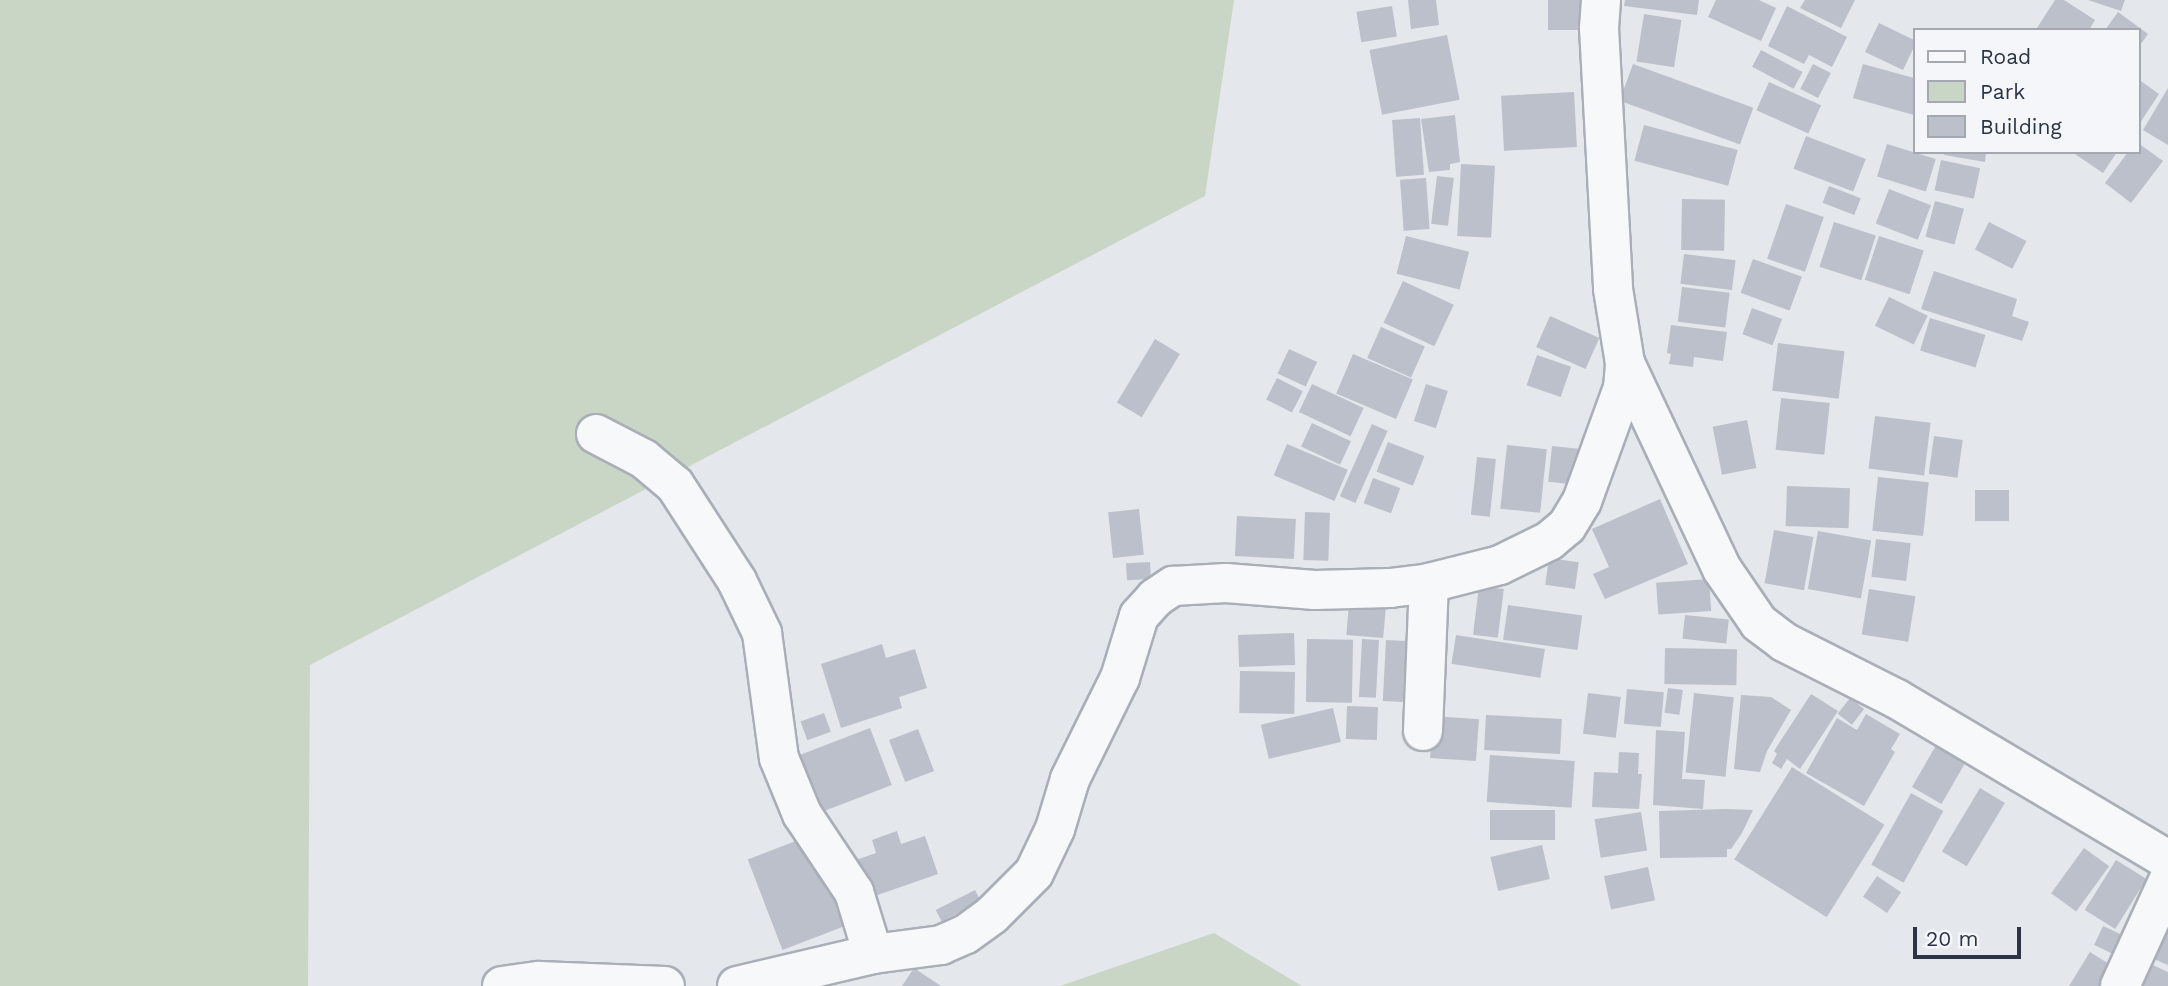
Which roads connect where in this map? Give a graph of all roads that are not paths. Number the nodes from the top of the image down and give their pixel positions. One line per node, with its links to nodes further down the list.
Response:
1 (1601, 0): 2 (street)
2 (1625, 363): 4 (street); 6 (street)
3 (596, 434): 8 (street)
4 (1429, 583): 5 (street); 8 (street)
5 (1423, 731)
6 (2168, 860)
7 (2168, 881): 12 (street)
8 (873, 954): 11 (street)
9 (502, 986): 10 (street)
10 (665, 986)
11 (737, 986)
12 (2120, 986)

